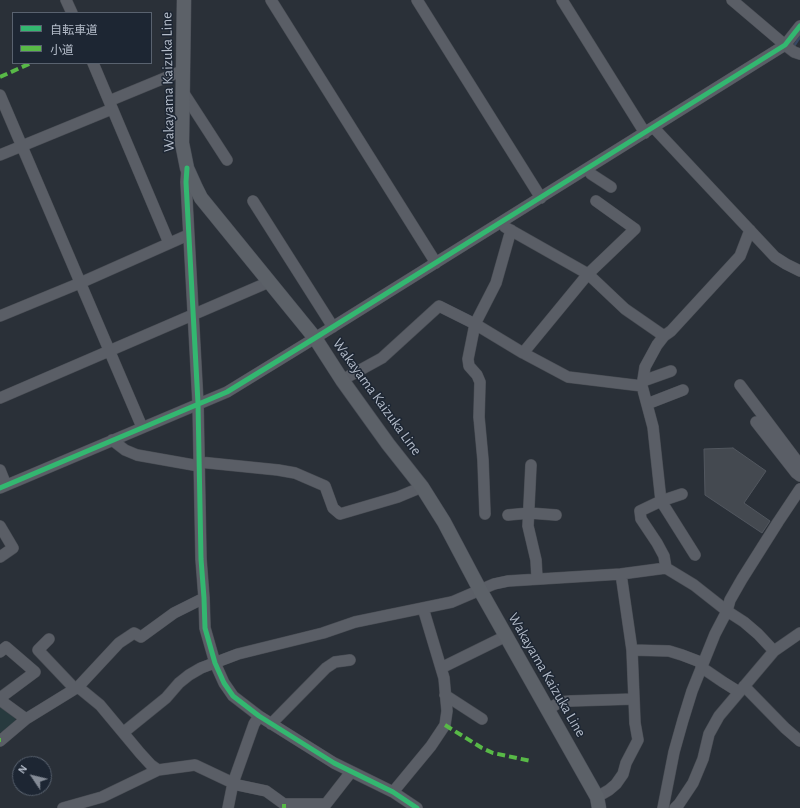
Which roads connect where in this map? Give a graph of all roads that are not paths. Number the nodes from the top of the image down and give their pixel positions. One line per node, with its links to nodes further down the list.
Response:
1 (66, 0): 7 (street)
2 (184, 0): 11 (main road, Wakayama Kaizuka Line)
3 (271, 0): 30 (street)
4 (417, 0): 22 (street)
5 (562, 0): 15 (street)
6 (732, 0): 9 (street)
7 (72, 12)
8 (800, 26): 9 (street)
9 (795, 53): 15 (street)
10 (93, 64): 14 (street)
11 (184, 70): 12 (main road, Wakayama Kaizuka Line); 14 (street)
12 (183, 92): 18 (street); 19 (main road, Wakayama Kaizuka Line)
13 (0, 95): 16 (street)
14 (111, 105): 16 (street); 29 (street)
15 (650, 131): 20 (street); 27 (street)
16 (21, 146): 17 (street); 34 (street)
17 (0, 155)
18 (227, 160)
19 (187, 168): 28 (street); 33 (main road, Wakayama Kaizuka Line)
20 (588, 169): 21 (street); 22 (street)
21 (611, 188)
22 (541, 198): 25 (street)
23 (253, 201): 38 (street)
24 (596, 201): 32 (street)
25 (499, 224): 26 (street); 30 (street)
26 (511, 230): 32 (street); 37 (street)
27 (750, 230): 31 (street); 39 (street)
28 (188, 235): 29 (street); 35 (street)
29 (169, 243): 34 (street)
30 (436, 263): 38 (street)
31 (800, 271)
32 (588, 274): 39 (street); 42 (street)
33 (269, 282): 35 (street); 40 (main road, Wakayama Kaizuka Line)
34 (80, 283): 36 (street); 41 (street)
35 (193, 315): 41 (street); 49 (street)
36 (0, 316)
37 (475, 324): 42 (street); 44 (street); 65 (street)
38 (333, 327): 40 (street)
39 (664, 336): 45 (street)
40 (315, 338): 44 (main road, Wakayama Kaizuka Line); 49 (street)
41 (110, 352): 48 (street); 52 (street)
42 (523, 352): 45 (street)
43 (671, 371): 45 (street)
44 (342, 380): 60 (main road, Wakayama Kaizuka Line)
45 (642, 384): 50 (street)
46 (740, 385): 56 (street)
47 (683, 390): 50 (street)
48 (0, 398)
49 (198, 403): 52 (street); 54 (street)
50 (647, 404): 63 (street)
51 (756, 422): 58 (street)
52 (142, 427): 53 (street)
53 (112, 440): 54 (street); 59 (street)
54 (199, 464): 60 (street); 75 (street)
55 (532, 465): 64 (street)
56 (800, 465)
57 (0, 470): 59 (street)
58 (800, 476)
59 (3, 487)
60 (422, 487): 74 (main road, Wakayama Kaizuka Line)
61 (800, 489): 77 (street)
62 (682, 494): 63 (street)
63 (661, 501): 69 (street); 71 (street)
64 (529, 513): 66 (street); 67 (street); 73 (street)
65 (485, 514)
66 (508, 515)
67 (556, 515)
68 (0, 526): 70 (street)
69 (695, 555)
70 (0, 557)
71 (666, 568): 72 (street); 77 (street)
72 (621, 574): 73 (street); 81 (street)
73 (537, 578): 74 (street)
74 (480, 590): 76 (street); 79 (main road, Wakayama Kaizuka Line)
75 (204, 598): 85 (street); 88 (street)
76 (423, 608): 85 (street); 87 (street)
77 (727, 611): 82 (street); 86 (street)
78 (800, 633): 82 (street)
79 (506, 636): 87 (street); 93 (main road, Wakayama Kaizuka Line)
80 (49, 639): 88 (street)
81 (632, 650): 86 (street); 92 (street)
82 (774, 651): 89 (street)
83 (0, 652): 91 (street)
84 (350, 660): 97 (street)
85 (215, 663): 94 (street); 98 (street)
86 (702, 665): 89 (street); 109 (street)
87 (441, 668): 90 (street)
88 (76, 688): 95 (street); 98 (street)
89 (742, 689): 100 (street); 110 (street)
90 (445, 695): 96 (street); 104 (street)
91 (0, 699): 95 (street)
92 (634, 699): 93 (street); 105 (street)
93 (546, 710): 105 (main road, Wakayama Kaizuka Line)
94 (259, 716): 97 (street); 103 (street)
95 (26, 719): 99 (street)
96 (482, 720)
97 (271, 724): 102 (street)
98 (124, 732): 101 (street)
99 (0, 741)
100 (800, 741)
101 (158, 770): 103 (street); 106 (street)
102 (351, 772): 103 (street); 104 (street)
103 (233, 784): 107 (street)
104 (394, 792): 108 (street)
105 (598, 803)
106 (63, 808)
107 (228, 808)
108 (417, 808)
109 (663, 808)
110 (675, 808)

